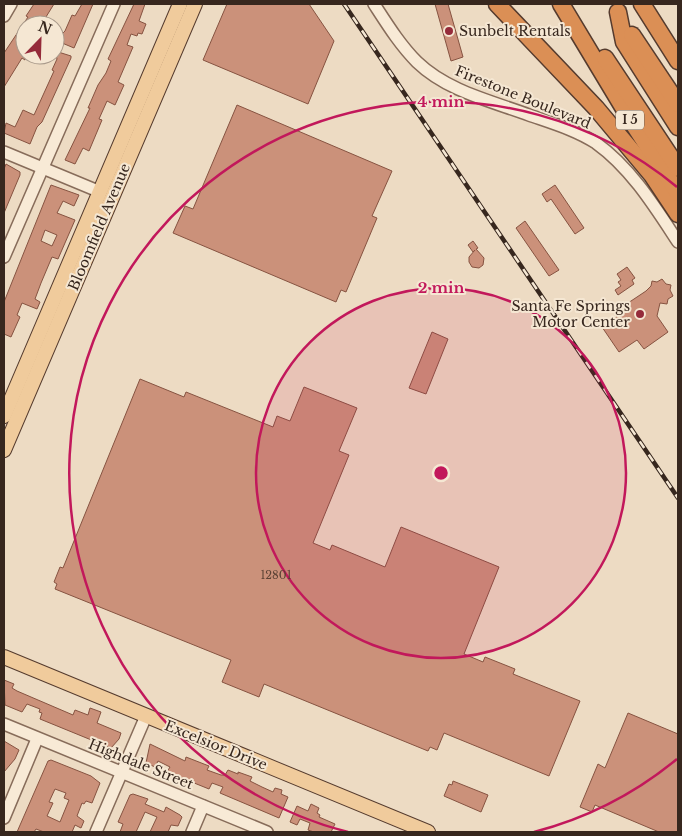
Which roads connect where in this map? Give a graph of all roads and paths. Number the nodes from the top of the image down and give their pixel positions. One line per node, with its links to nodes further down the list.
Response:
1 (11, 4): 10 (street)
2 (114, 4): 16 (street)
3 (180, 4): 19 (main road, Bloomfield Avenue)
4 (195, 4): 18 (main road, Bloomfield Avenue)
5 (374, 4): 24 (street, Firestone Boulevard)
6 (497, 4): 22 (highway)
7 (562, 4): 11 (highway, I 5)
8 (642, 4): 12 (highway)
9 (615, 8): 13 (highway); 14 (highway)
10 (4, 16)
11 (585, 44): 17 (highway); 20 (highway, I 5)
12 (678, 61)
13 (678, 104)
14 (678, 127)
15 (4, 152): 16 (street)
16 (42, 168): 19 (street); 27 (street)
17 (678, 168)
18 (116, 188): 19 (main road); 21 (main road, Bloomfield Avenue)
19 (98, 191): 21 (main road); 23 (main road, Bloomfield Avenue)
20 (678, 193)
21 (106, 210): 25 (main road, Bloomfield Avenue)
22 (678, 214)
23 (83, 229): 25 (main road); 26 (main road, Bloomfield Avenue)
24 (678, 242)
25 (93, 244): 26 (main road); 29 (main road, Bloomfield Avenue)
26 (75, 248): 28 (main road, Bloomfield Avenue)
27 (4, 257)
28 (4, 416)
29 (4, 450)
30 (4, 657): 31 (main road, Excelsior Drive)
31 (146, 716): 34 (street); 40 (main road, Excelsior Drive)
32 (4, 724): 33 (street, Highdale Street)
33 (38, 739): 34 (street, Highdale Street); 36 (street)
34 (122, 771): 35 (street, Highdale Street); 37 (street)
35 (203, 806): 38 (street); 39 (street, Highdale Street)
36 (4, 818)
37 (96, 832)
38 (192, 832)
39 (267, 832)
40 (428, 832)

